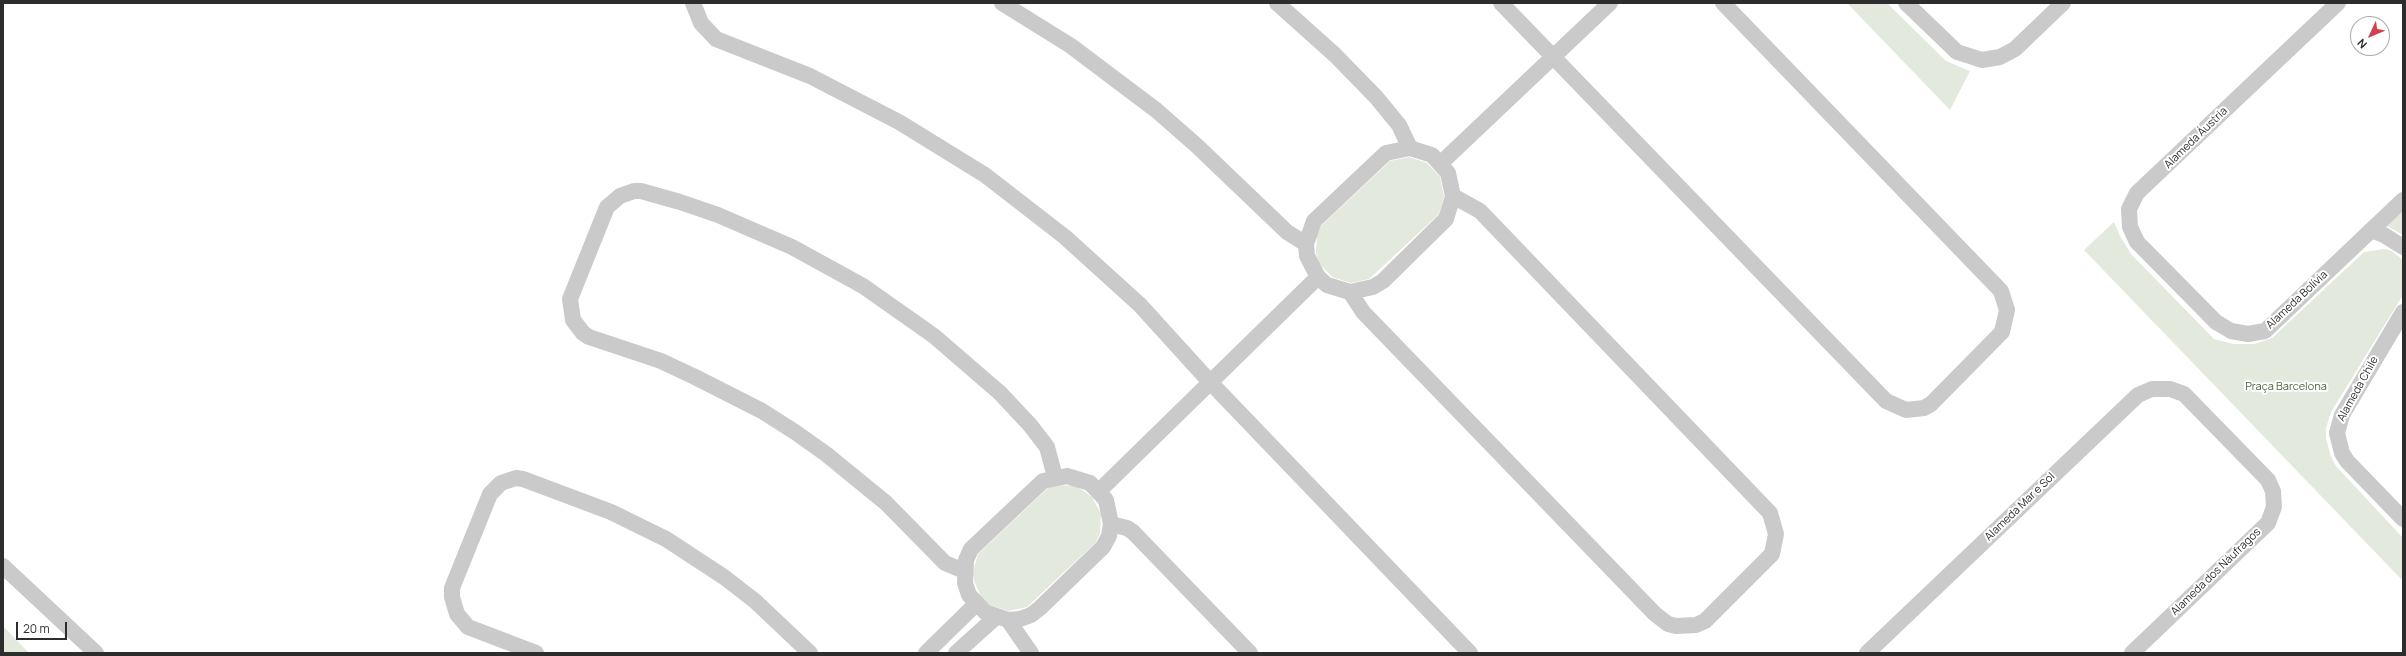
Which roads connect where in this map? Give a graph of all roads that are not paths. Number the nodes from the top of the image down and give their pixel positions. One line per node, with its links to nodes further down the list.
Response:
1 (693, 3): 22 (street)
2 (1002, 3): 16 (street)
3 (1277, 3): 11 (street)
4 (1501, 3): 10 (street)
5 (1610, 3): 10 (street)
6 (1723, 3): 10 (street)
7 (2063, 3): 9 (street)
8 (2338, 3): 19 (street, Alameda Áustria)
9 (1907, 4)
10 (1553, 56): 12 (street)
11 (1410, 148): 12 (street); 16 (street)
12 (1441, 163): 13 (street)
13 (1453, 196): 20 (street); 20 (street)
14 (2403, 200): 15 (street, Alameda Bolívia)
15 (2371, 230): 17 (street); 19 (street, Alameda Bolívia)
16 (1306, 244): 18 (street)
17 (2403, 247)
18 (1318, 277): 20 (street); 22 (street)
19 (2180, 287)
20 (1350, 292)
21 (2403, 312): 26 (street, Alameda Chile)
22 (1210, 382): 25 (street); 39 (street)
23 (2184, 394): 40 (street, Alameda Mar e Sol); 41 (street, Alameda dos Náufragos)
24 (1055, 476): 25 (street); 29 (street); 29 (street)
25 (1099, 491): 27 (street)
26 (2403, 519)
27 (1111, 524): 31 (street); 38 (street)
28 (3, 566): 32 (street)
29 (964, 571): 30 (street)
30 (976, 604): 31 (street); 35 (street)
31 (1002, 618): 36 (street); 37 (street)
32 (96, 653)
33 (536, 653): 34 (street)
34 (810, 653)
35 (926, 653)
36 (956, 653)
37 (1031, 653)
38 (1250, 653)
39 (1470, 653)
40 (1867, 653)
41 (2132, 653)

